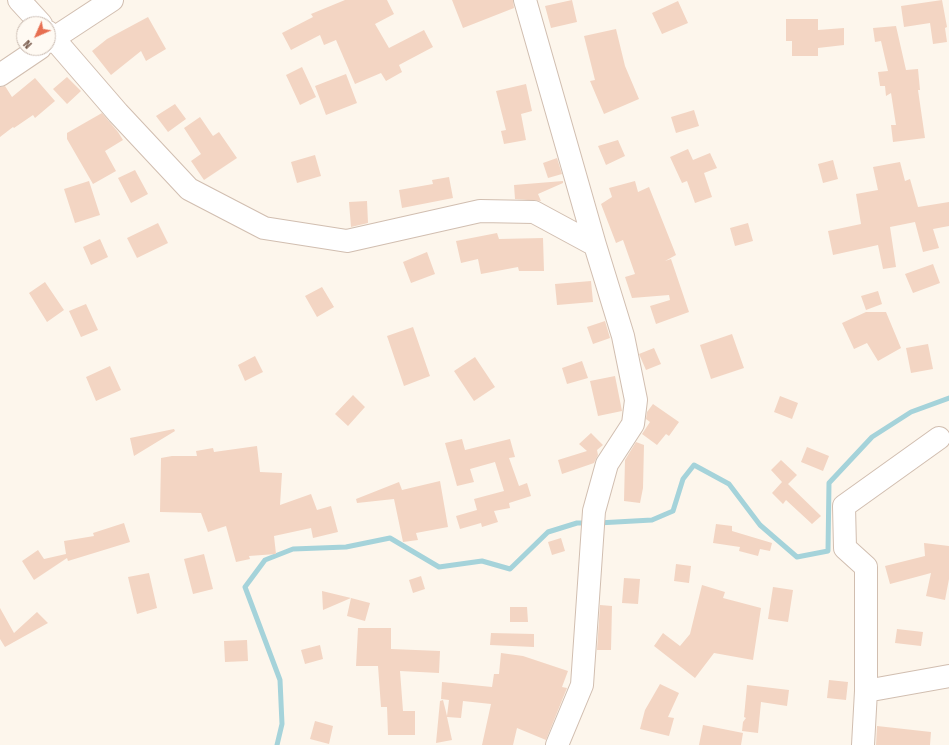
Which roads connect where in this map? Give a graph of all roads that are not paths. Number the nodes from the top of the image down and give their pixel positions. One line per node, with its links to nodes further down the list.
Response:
1 (19, 0): 4 (street)
2 (112, 0): 5 (street)
3 (525, 0): 9 (street)
4 (31, 16)
5 (56, 31)
6 (56, 48): 9 (street)
7 (23, 56): 8 (street)
8 (0, 75)
9 (594, 245): 13 (street)
10 (939, 438): 12 (street)
11 (949, 676): 12 (street)
12 (866, 691): 14 (street)
13 (557, 745)
14 (863, 745)

